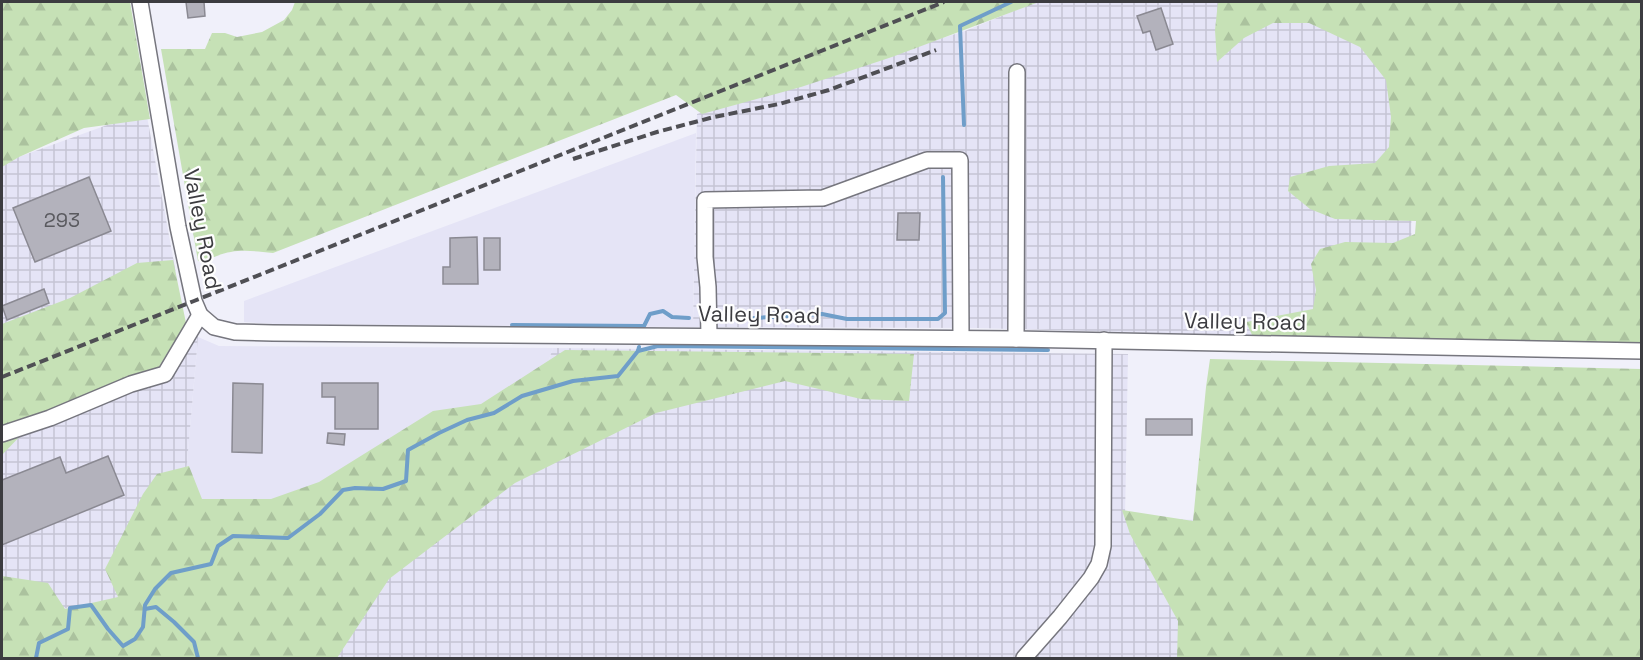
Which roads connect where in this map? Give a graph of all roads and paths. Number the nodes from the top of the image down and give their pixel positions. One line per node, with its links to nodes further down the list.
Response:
1 (140, 2): 3 (street, Valley Road)
2 (1017, 72): 6 (street)
3 (200, 315): 4 (street, Valley Road); 9 (street)
4 (708, 336): 5 (street, Valley Road); 5 (street)
5 (961, 338): 6 (street, Valley Road)
6 (1016, 339): 7 (street, Valley Road)
7 (1104, 340): 8 (street, Valley Road); 10 (street)
8 (1641, 351)
9 (2, 434)
10 (1024, 658)

